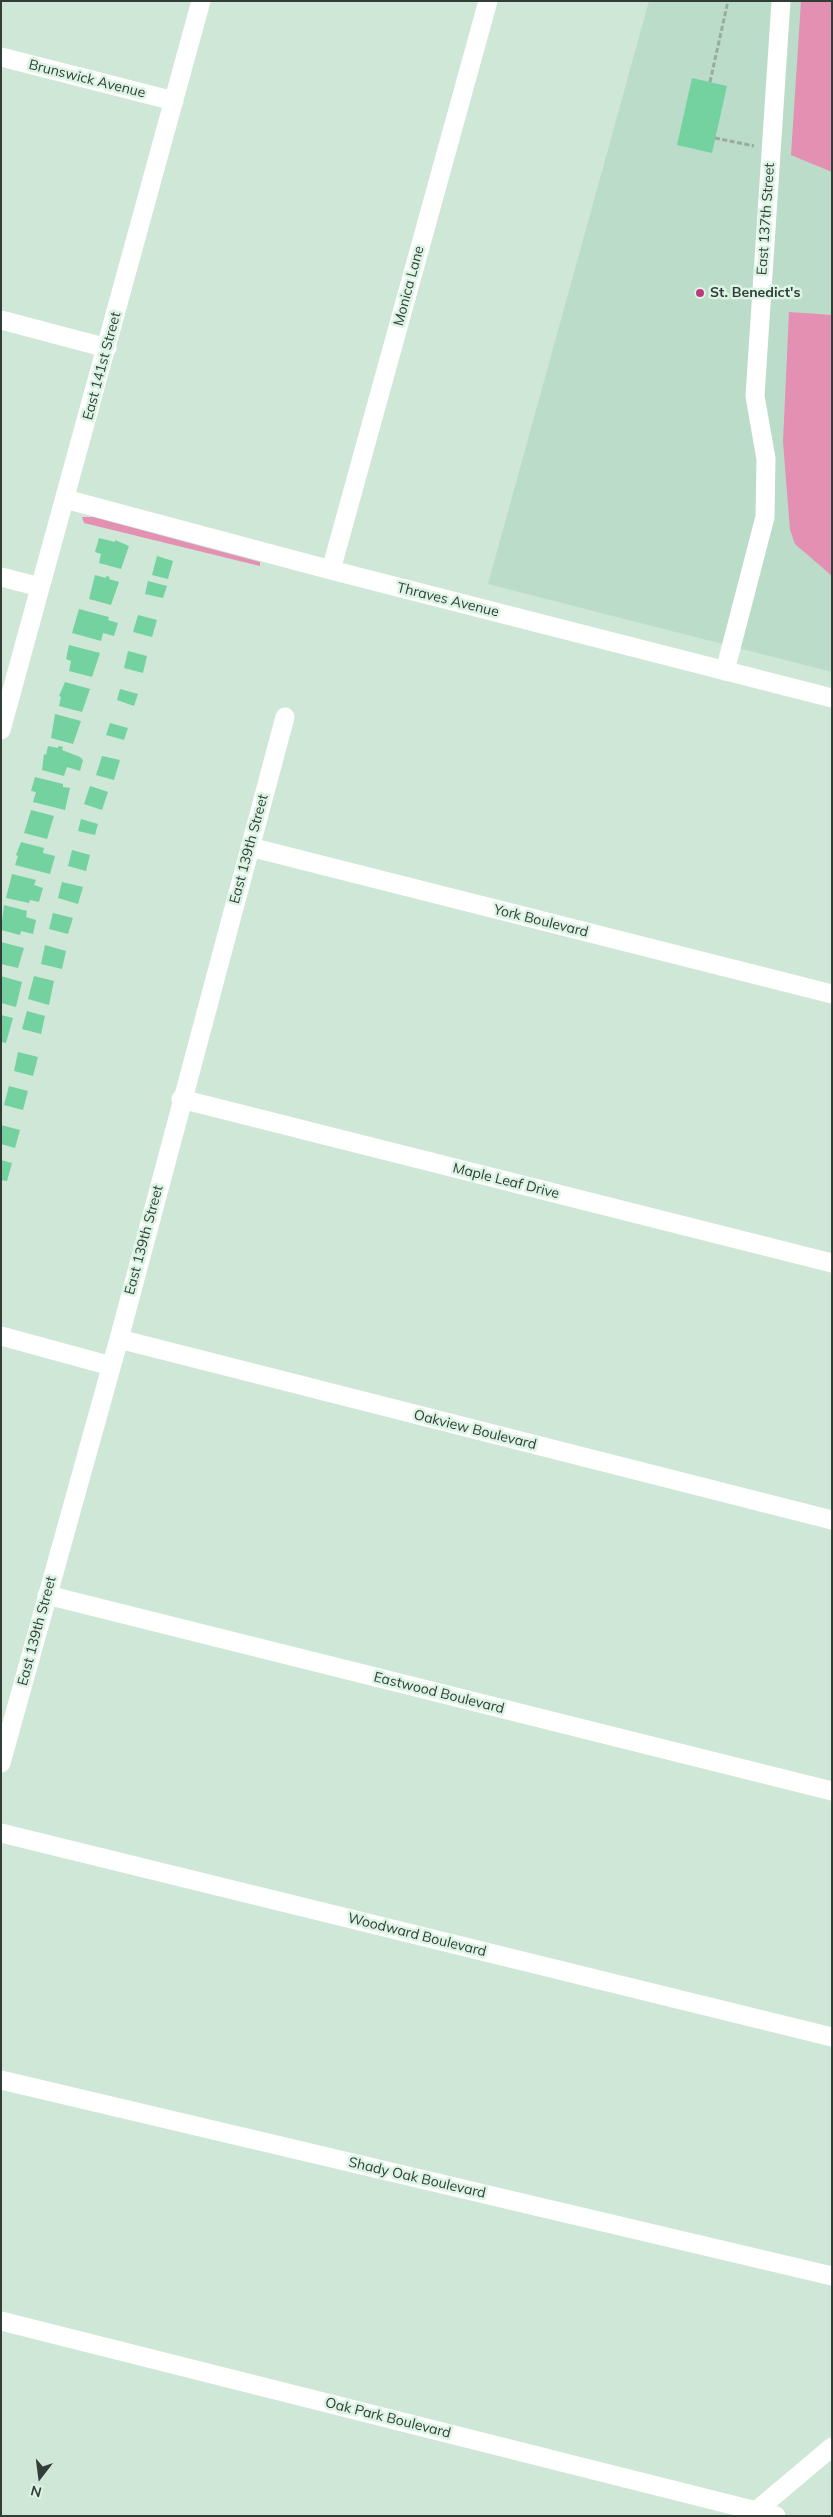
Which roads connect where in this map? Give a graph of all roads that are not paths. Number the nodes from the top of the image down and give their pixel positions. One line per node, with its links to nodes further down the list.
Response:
1 (201, 1): 5 (street, East 141st Street)
2 (488, 1): 9 (street, Monica Lane)
3 (781, 1): 12 (street, East 137th Street)
4 (1, 57): 5 (street, Brunswick Avenue)
5 (174, 101): 7 (street, East 141st Street)
6 (1, 320): 7 (street)
7 (107, 348): 8 (street, East 141st Street)
8 (65, 499): 9 (street, Thraves Avenue); 11 (street, East 141st Street)
9 (331, 570): 12 (street, Thraves Avenue)
10 (1, 577): 11 (street)
11 (40, 587): 15 (street, East 141st Street)
12 (725, 671): 13 (street, Thraves Avenue)
13 (832, 698)
14 (285, 717): 16 (street, East 139th Street)
15 (1, 730)
16 (250, 847): 17 (street, York Boulevard); 18 (street, East 139th Street)
17 (832, 994)
18 (181, 1098): 19 (street, Maple Leaf Drive); 21 (street, East 139th Street)
19 (832, 1263)
20 (1, 1336): 22 (street)
21 (119, 1339): 22 (street, East 139th Street); 23 (street, Oakview Boulevard)
22 (111, 1366): 24 (street, East 139th Street)
23 (832, 1520)
24 (47, 1596): 25 (street, East 139th Street); 26 (street, Eastwood Boulevard)
25 (1, 1763)
26 (832, 1791)
27 (1, 1833): 28 (street, Woodward Boulevard)
28 (832, 2037)
29 (1, 2080): 30 (street, Shady Oak Boulevard)
30 (832, 2276)
31 (1, 2321): 33 (street, Oak Park Boulevard)
32 (832, 2448): 33 (street)
33 (752, 2513): 34 (street, Oak Park Boulevard)
34 (776, 2516)

